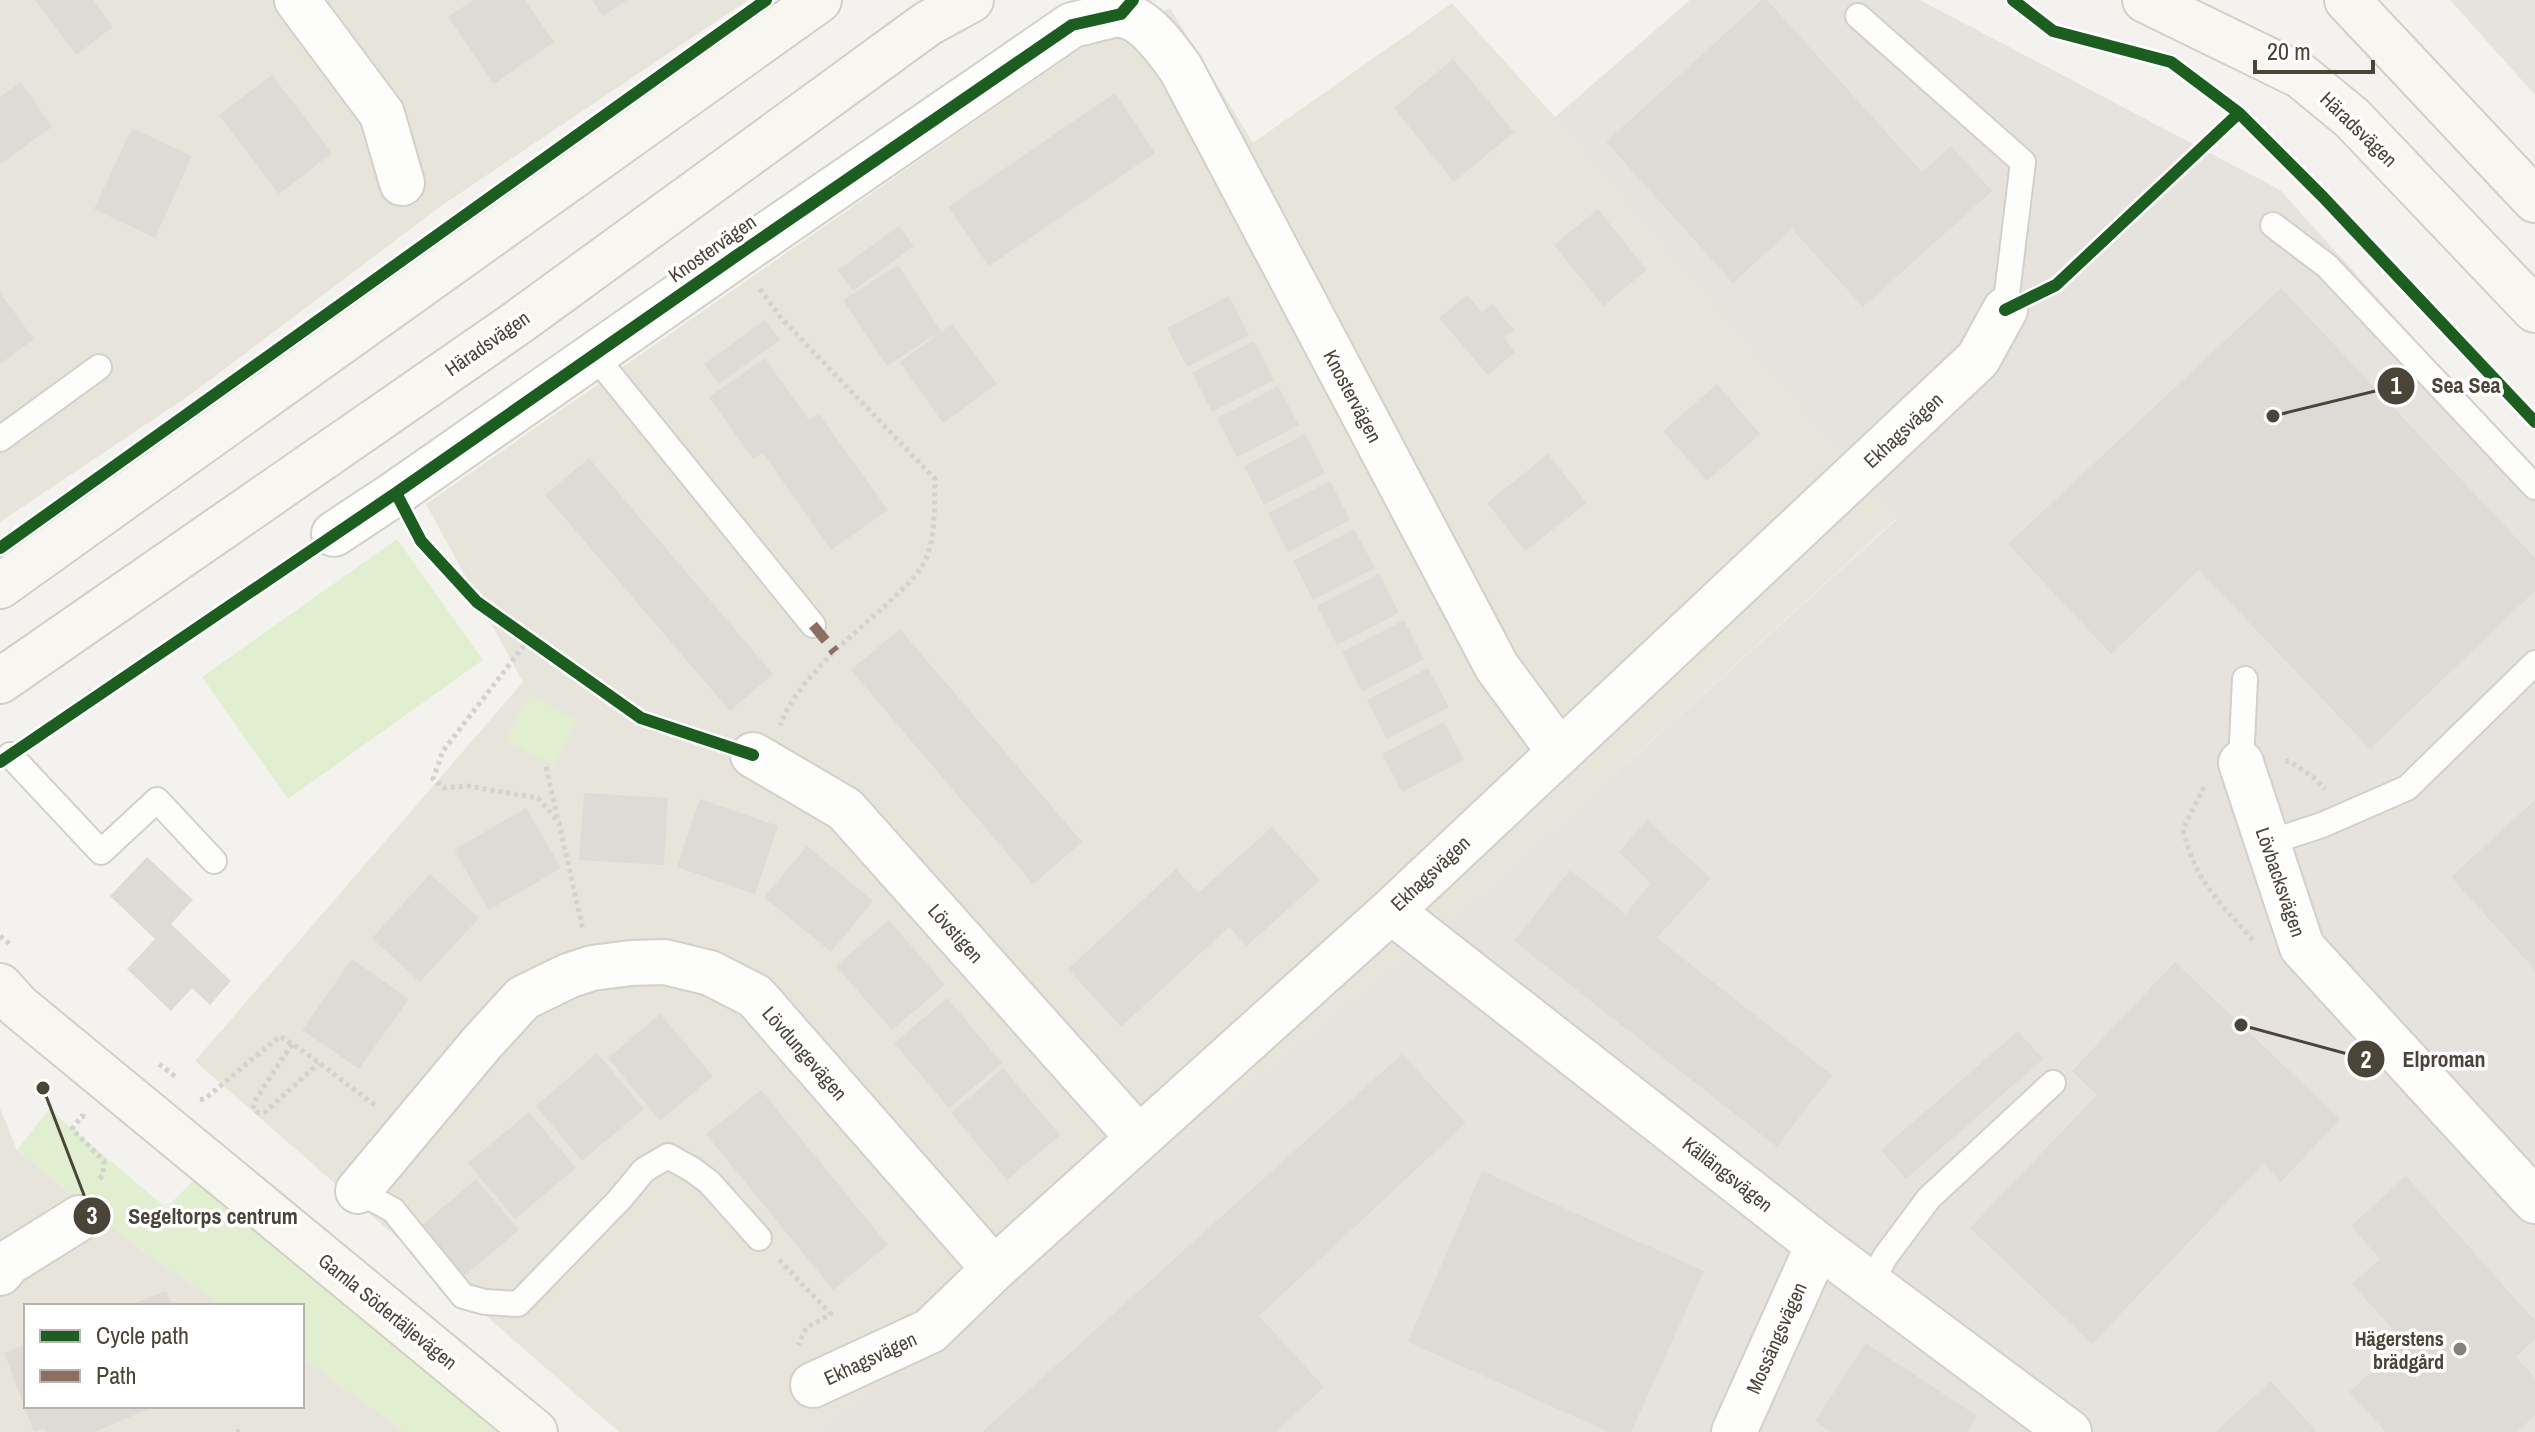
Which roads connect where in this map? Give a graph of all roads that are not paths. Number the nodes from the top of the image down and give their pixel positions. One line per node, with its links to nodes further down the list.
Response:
1 (297, 0): 7 (street)
2 (819, 0): 17 (main road)
3 (971, 0): 21 (main road, Häradsvägen)
4 (2145, 0): 11 (main road, Häradsvägen)
5 (2347, 0): 8 (main road)
6 (1858, 16): 10 (lane)
7 (402, 183)
8 (2535, 200)
9 (2273, 225): 15 (lane)
10 (2005, 310): 22 (street, Ekhagsvägen)
11 (2535, 310)
12 (594, 355): 16 (street, Knostervägen); 18 (lane); 22 (street, Knostervägen)
13 (99, 367): 14 (lane)
14 (0, 439)
15 (2535, 487)
16 (334, 534)
17 (0, 586)
18 (813, 625)
19 (2535, 663): 26 (lane)
20 (2245, 679): 25 (lane)
21 (0, 681)
22 (1559, 751): 28 (street, Ekhagsvägen)
23 (10, 755): 27 (lane)
24 (753, 755): 31 (street, Lövstigen)
25 (2241, 763): 26 (street, Lövbacksvägen)
26 (2267, 843): 34 (street, Lövbacksvägen)
27 (214, 861)
28 (1391, 911): 31 (street, Ekhagsvägen); 36 (street, Källängsvägen)
29 (8, 984): 41 (main road, Gamla Södertäljevägen)
30 (2053, 1083): 39 (lane)
31 (1138, 1137): 37 (street, Ekhagsvägen)
32 (358, 1191): 35 (lane); 37 (street, Lövdungevägen)
33 (88, 1201): 38 (street)
34 (2535, 1201)
35 (759, 1238)
36 (1818, 1245): 39 (street, Källängsvägen); 42 (street, Mossängsvägen)
37 (994, 1269): 40 (street, Ekhagsvägen)
38 (0, 1273)
39 (1871, 1283): 43 (street, Källängsvägen)
40 (805, 1366)
41 (535, 1432)
42 (1734, 1432)
43 (2069, 1432)

